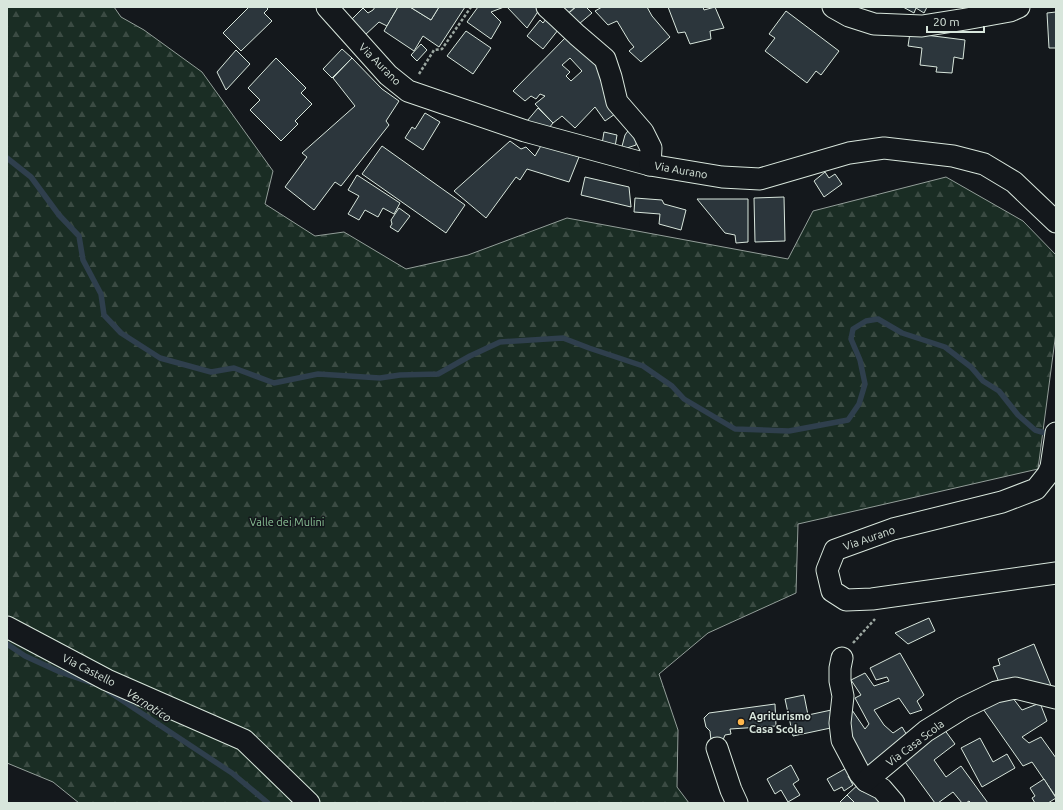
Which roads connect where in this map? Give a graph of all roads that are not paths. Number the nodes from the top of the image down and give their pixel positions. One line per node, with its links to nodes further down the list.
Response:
1 (327, 7): 5 (street, Via Aurano)
2 (547, 7): 5 (street)
3 (833, 7): 4 (street)
4 (1019, 7)
5 (650, 164): 6 (street, Via Aurano)
6 (1056, 222)
7 (1056, 433): 8 (street, Via Aurano)
8 (1056, 573)
9 (7, 627): 14 (street, Via Castello)
10 (842, 658): 13 (street)
11 (1056, 698): 13 (street, Via Casa Scola)
12 (717, 748): 15 (street)
13 (866, 781): 16 (street)
14 (309, 803)
15 (738, 803)
16 (894, 803)

